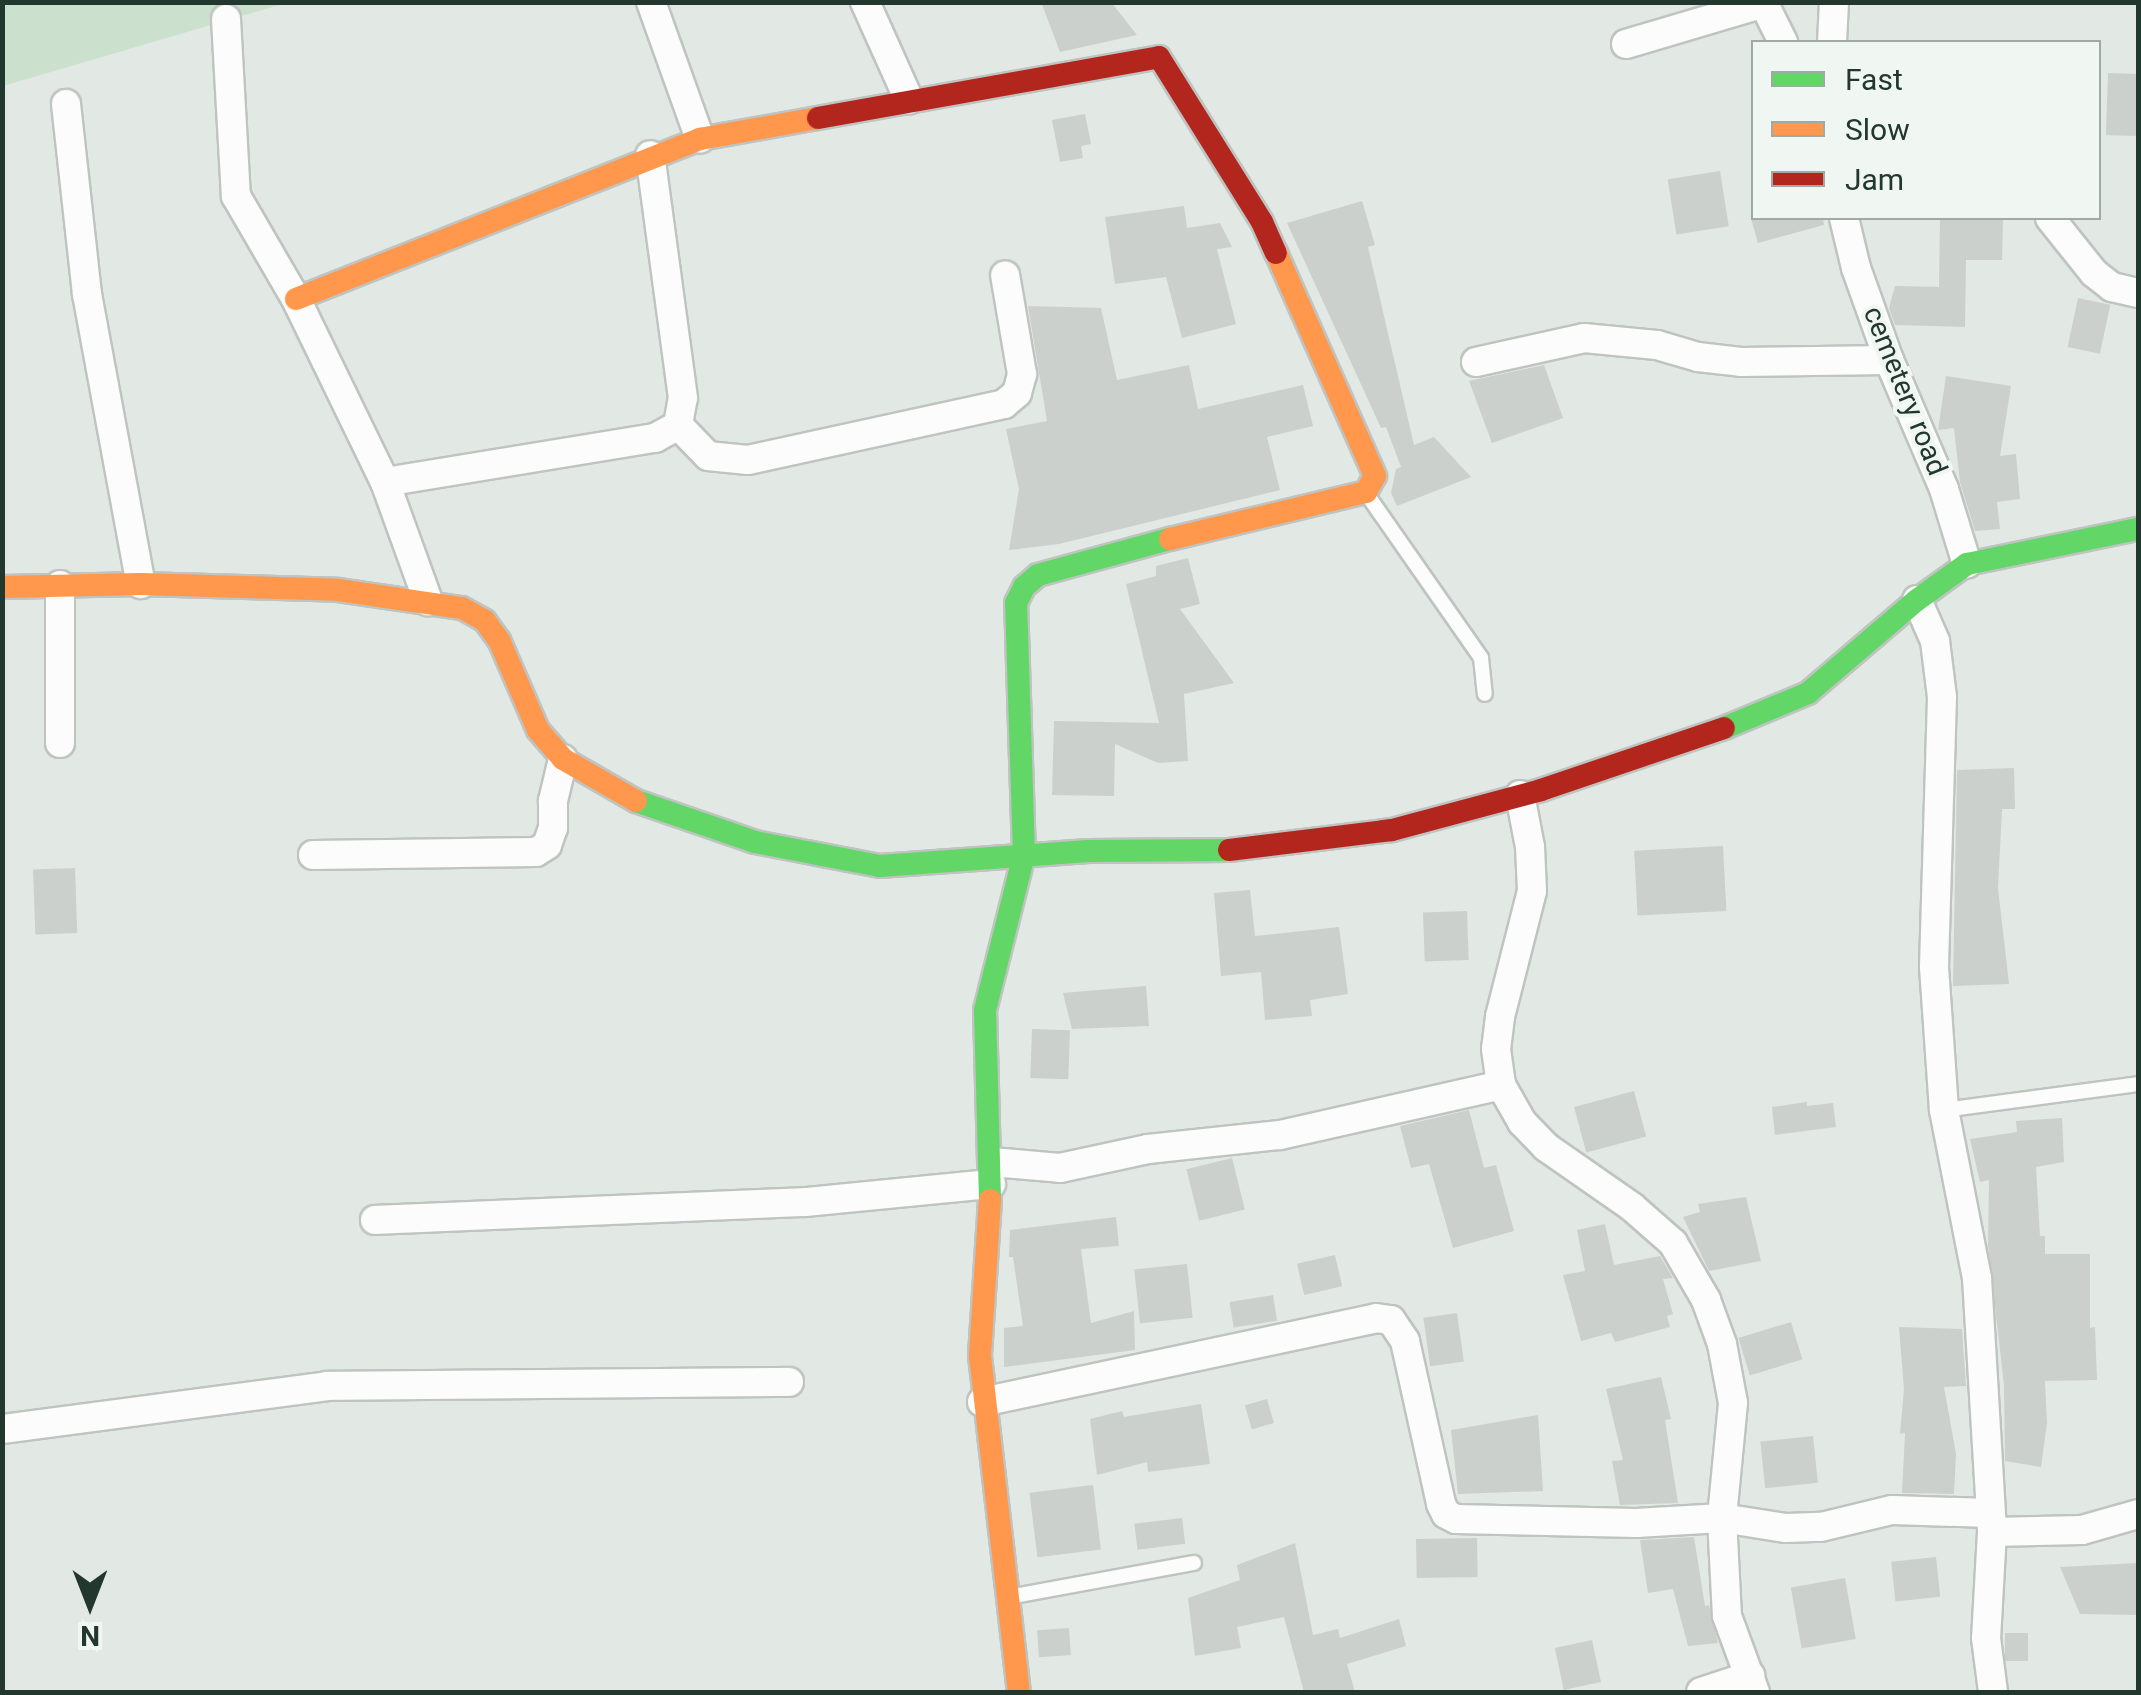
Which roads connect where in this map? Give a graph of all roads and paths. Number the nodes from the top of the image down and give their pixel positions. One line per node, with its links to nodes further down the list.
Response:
1 (651, 2): 11 (street)
2 (865, 2): 9 (street)
3 (1834, 2): 7 (street)
4 (1764, 3): 6 (street); 8 (street)
5 (226, 20): 17 (street)
6 (1782, 40)
7 (1832, 40)
8 (1626, 44)
9 (909, 100): 11 (street); 22 (street)
10 (66, 104): 25 (street)
11 (700, 140): 12 (street)
12 (650, 156): 17 (street); 20 (street)
13 (1844, 220): 18 (street, cemetery road)
14 (2052, 220): 16 (street)
15 (1005, 276): 20 (street)
16 (2138, 292)
17 (296, 299): 21 (street)
18 (1889, 360): 19 (street); 24 (street, cemetery road)
19 (1476, 362)
20 (678, 426): 21 (street)
21 (385, 482): 29 (street)
22 (1366, 492): 30 (lane); 35 (street)
23 (2138, 529): 24 (street)
24 (1967, 564): 28 (street)
25 (142, 584): 27 (street); 29 (street)
26 (2, 586): 27 (street)
27 (60, 586): 31 (street)
28 (1916, 600): 33 (street); 38 (street)
29 (428, 602): 32 (street)
30 (1485, 694)
31 (60, 744)
32 (564, 759): 34 (street); 35 (street)
33 (1520, 796): 35 (street); 37 (street)
34 (312, 855)
35 (1024, 855): 39 (street)
36 (2138, 1084): 38 (lane)
37 (1502, 1086): 39 (street); 45 (street)
38 (1944, 1110): 46 (street)
39 (992, 1173): 40 (street); 42 (street)
40 (376, 1220)
41 (789, 1382): 43 (street)
42 (982, 1402): 45 (street); 48 (street)
43 (2, 1429)
44 (2138, 1514): 46 (street)
45 (1722, 1518): 46 (street); 49 (street)
46 (1991, 1522): 52 (street)
47 (1194, 1563): 48 (lane)
48 (1006, 1597): 50 (street)
49 (1752, 1684): 51 (street)
50 (1019, 1692)
51 (1701, 1692)
52 (1993, 1692)

